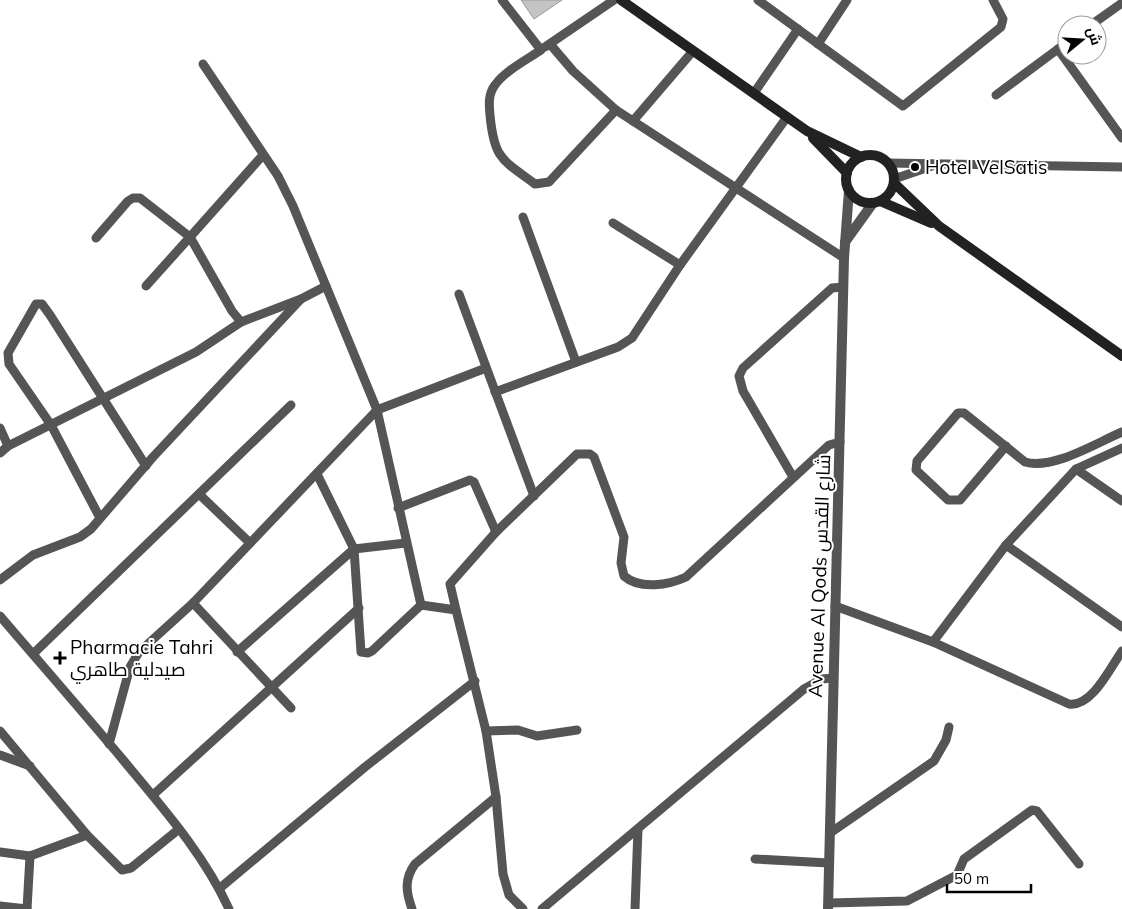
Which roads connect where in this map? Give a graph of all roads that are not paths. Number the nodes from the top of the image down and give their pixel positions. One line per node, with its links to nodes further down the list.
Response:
1 (502, 0): 12 (street)
2 (614, 0): 10 (street)
3 (621, 0): 13 (main road)
4 (758, 0): 9 (street)
5 (847, 0): 11 (street)
6 (993, 0): 11 (street)
7 (1122, 3): 8 (street)
8 (1105, 15)
9 (798, 29): 11 (street); 17 (street)
10 (550, 44): 12 (street); 19 (street)
11 (818, 44)
12 (541, 50): 19 (street)
13 (694, 51): 17 (main road); 21 (street)
14 (1057, 51): 18 (street)
15 (204, 64): 24 (street)
16 (1069, 65): 23 (street)
17 (754, 93): 20 (main road)
18 (996, 95)
19 (616, 110): 21 (street)
20 (787, 117): 22 (main road); 31 (street)
21 (633, 121): 31 (street)
22 (807, 131): 25 (main road); 29 (main road)
23 (1122, 138)
24 (263, 155): 37 (street); 43 (street)
25 (861, 157): 26 (main road); 29 (main road)
26 (888, 163): 27 (street); 30 (main road)
27 (937, 164): 28 (street); 30 (street)
28 (1122, 167)
29 (847, 173): 32 (main road)
30 (894, 181): 33 (main road); 36 (main road)
31 (737, 188): 40 (street); 41 (street)
32 (849, 190): 33 (main road); 39 (street, Avenue Al Qods شارع القدس)
33 (877, 202): 36 (main road); 39 (street)
34 (523, 217): 49 (street)
35 (613, 223): 41 (street)
36 (938, 226): 48 (main road)
37 (190, 237): 38 (street); 42 (street); 47 (street)
38 (96, 238)
39 (845, 243): 40 (street, Avenue Al Qods شارع القدس)
40 (844, 258): 44 (street, Avenue Al Qods شارع القدس)
41 (680, 265): 49 (street)
42 (146, 286)
43 (326, 286): 46 (street); 54 (street)
44 (843, 287): 58 (street, Avenue Al Qods شارع القدس); 66 (street)
45 (459, 294): 50 (street)
46 (301, 299): 47 (street); 63 (street)
47 (241, 322): 52 (street)
48 (1122, 356)
49 (576, 362): 51 (street)
50 (486, 368): 51 (street); 54 (street)
51 (495, 392): 68 (street)
52 (103, 399): 55 (street); 55 (street); 63 (street)
53 (291, 405): 67 (street)
54 (377, 410): 65 (street); 70 (street)
55 (51, 425): 59 (street); 71 (street)
56 (0, 428): 59 (street)
57 (1122, 432): 60 (street)
58 (840, 442): 66 (street); 80 (street, Avenue Al Qods شارع القدس)
59 (8, 446): 62 (street)
60 (1006, 446): 60 (street)
61 (1122, 448): 64 (street)
62 (0, 453)
63 (146, 466): 71 (street)
64 (1076, 469): 69 (street); 75 (street)
65 (317, 474): 73 (street); 76 (street)
66 (793, 477): 68 (street)
67 (199, 494): 73 (street); 88 (street)
68 (534, 496): 72 (street)
69 (1122, 501)
70 (398, 508): 72 (street); 74 (street)
71 (100, 518): 77 (street)
72 (496, 532): 82 (street)
73 (250, 543): 78 (street)
74 (406, 543): 76 (street); 79 (street)
75 (1006, 544): 84 (street); 85 (street)
76 (354, 550): 81 (street); 87 (street)
77 (0, 580)
78 (194, 603): 87 (street); 97 (street)
79 (421, 604): 81 (street); 82 (street)
80 (835, 606): 85 (street); 89 (street, Avenue Al Qods شارع القدس)
81 (359, 608): 91 (street)
82 (456, 610): 90 (street)
83 (0, 616): 88 (street)
84 (1122, 627)
85 (933, 642): 86 (street)
86 (1122, 651)
87 (237, 652): 91 (street)
88 (33, 654): 97 (street)
89 (833, 678): 103 (street); 104 (street, Avenue Al Qods شارع القدس)
90 (475, 680): 96 (street); 111 (street)
91 (271, 688): 92 (street); 100 (street)
92 (291, 708)
93 (949, 726): 104 (street)
94 (577, 730): 96 (street)
95 (0, 731): 99 (street)
96 (486, 731): 101 (street)
97 (109, 744): 100 (street)
98 (0, 755): 99 (street)
99 (32, 766): 105 (street)
100 (153, 795): 102 (street)
101 (496, 797): 116 (street); 117 (street)
102 (179, 829): 105 (street); 111 (street)
103 (638, 829): 118 (street); 119 (street)
104 (830, 833): 109 (street, Avenue Al Qods شارع القدس)
105 (87, 835): 107 (street)
106 (0, 852): 107 (street)
107 (30, 856): 114 (street)
108 (755, 860): 109 (street)
109 (829, 863): 113 (street, Avenue Al Qods شارع القدس)
110 (1079, 864): 113 (street)
111 (220, 888): 115 (street)
112 (0, 906): 114 (street)
113 (828, 906)
114 (27, 909)
115 (229, 909)
116 (412, 909)
117 (523, 909)
118 (542, 909)
119 (635, 909)

